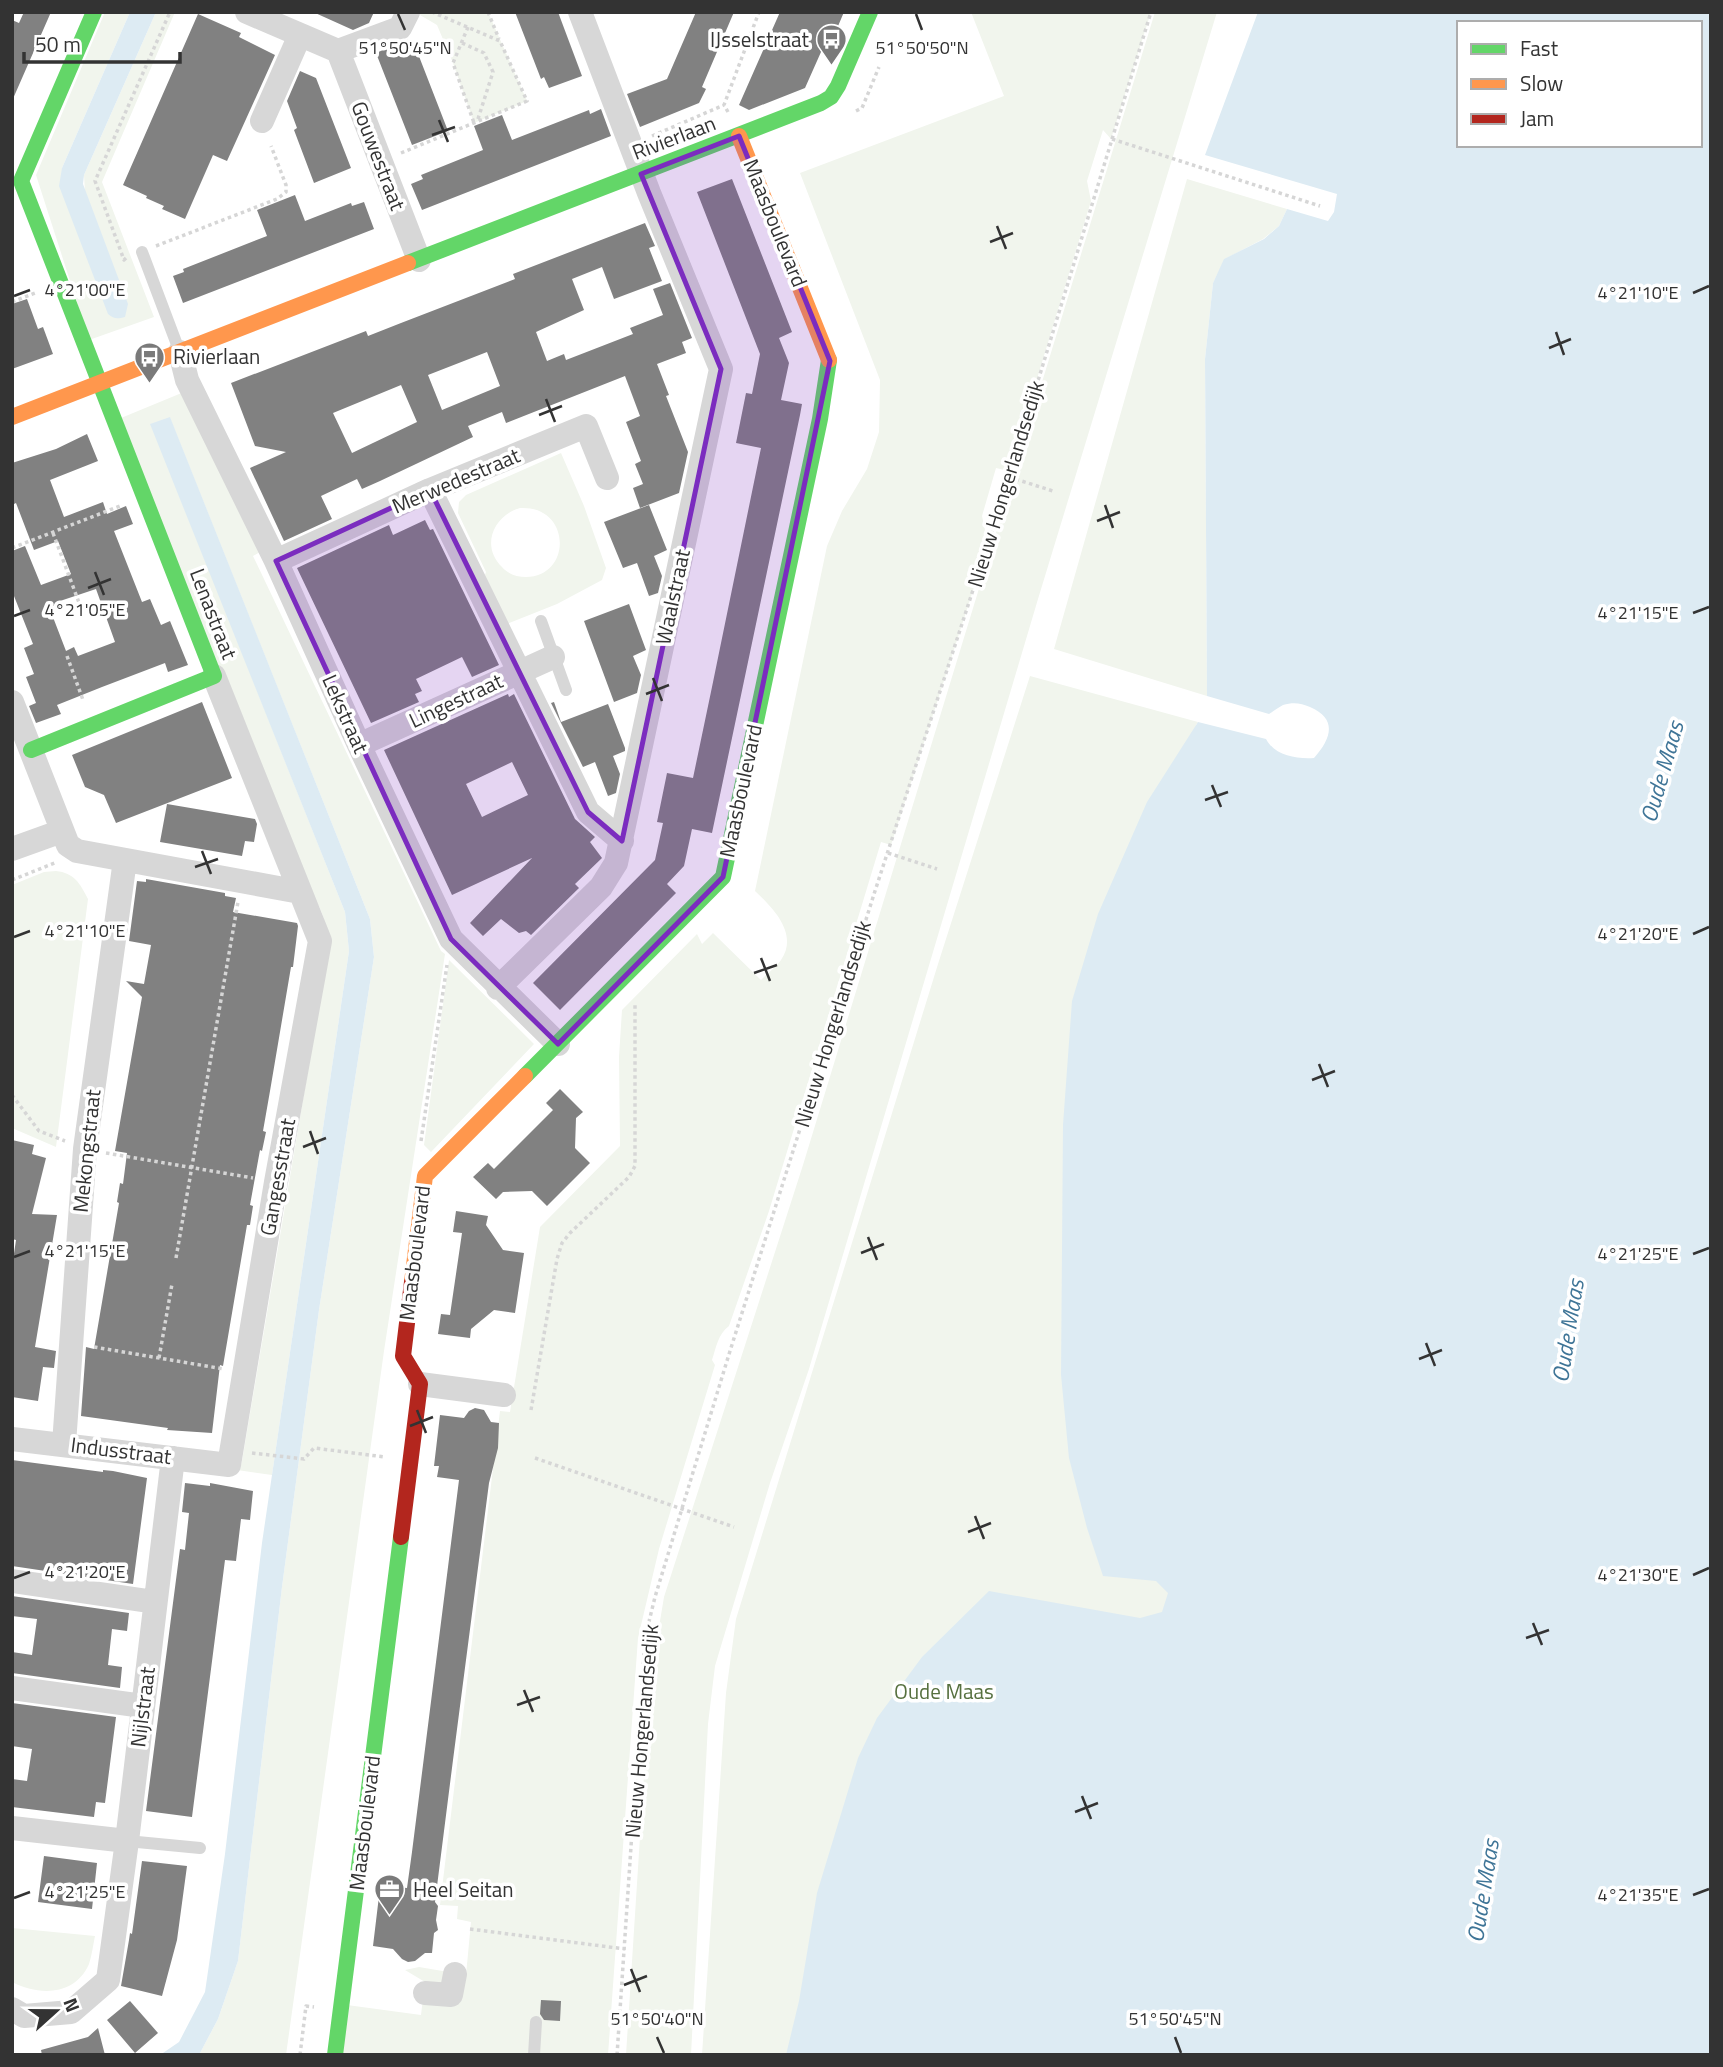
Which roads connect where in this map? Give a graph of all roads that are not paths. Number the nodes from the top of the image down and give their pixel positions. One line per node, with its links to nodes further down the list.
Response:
1 (94, 12): 14 (street, Lenastraat)
2 (247, 12): 6 (street)
3 (408, 12): 7 (street)
4 (579, 12): 10 (street, Waalstraat)
5 (870, 12): 9 (street, Rivierlaan)
6 (300, 35): 7 (street); 8 (street)
7 (338, 51): 12 (street, Gouwestraat)
8 (262, 121)
9 (739, 136): 10 (street, Rivierlaan); 33 (street, Maasboulevard)
10 (641, 174): 12 (street, Rivierlaan); 28 (street, Waalstraat)
11 (142, 252): 13 (lane)
12 (419, 260): 13 (street, Rivierlaan)
13 (180, 352): 14 (street, Rivierlaan); 18 (street, Lekstraat)
14 (99, 383): 15 (street, Rivierlaan); 22 (street, Lenastraat)
15 (12, 417)
16 (607, 478): 17 (street, Merwedestraat)
17 (430, 489): 18 (street, Merwedestraat); 21 (street)
18 (276, 561): 25 (street, Lekstraat)
19 (541, 621): 20 (lane)
20 (553, 657): 21 (street, Lingestraat); 23 (lane)
21 (521, 671): 25 (street, Lingestraat); 28 (street)
22 (214, 676): 26 (street, Lenastraat); 31 (street, Gangesstraat)
23 (566, 690)
24 (12, 702): 26 (street)
25 (359, 746): 32 (street, Lekstraat)
26 (31, 751): 27 (street)
27 (62, 831): 29 (street); 30 (street)
28 (622, 841): 32 (street, Waalstraat)
29 (12, 849)
30 (125, 860): 31 (street); 37 (street, Mekongstraat)
31 (300, 892): 39 (street, Gangesstraat)
32 (498, 988): 33 (street, Lekstraat)
33 (558, 1044): 34 (street, Maasboulevard)
34 (420, 1384): 35 (street); 51 (street, Maasboulevard)
35 (504, 1395)
36 (12, 1439): 37 (street, Indusstraat)
37 (64, 1444): 38 (street, Indusstraat)
38 (173, 1458): 39 (street, Indusstraat); 41 (street, Nijlstraat)
39 (229, 1465)
40 (12, 1581): 41 (street)
41 (155, 1602): 43 (street, Nijlstraat)
42 (12, 1688): 43 (street)
43 (144, 1706): 45 (street, Nijlstraat)
44 (12, 1828): 45 (street)
45 (127, 1841): 46 (lane); 49 (street, Nijlstraat)
46 (200, 1848)
47 (455, 1974): 48 (street)
48 (425, 1993)
49 (12, 2008)
50 (536, 2022): 52 (lane)
51 (335, 2055)
52 (534, 2055)

